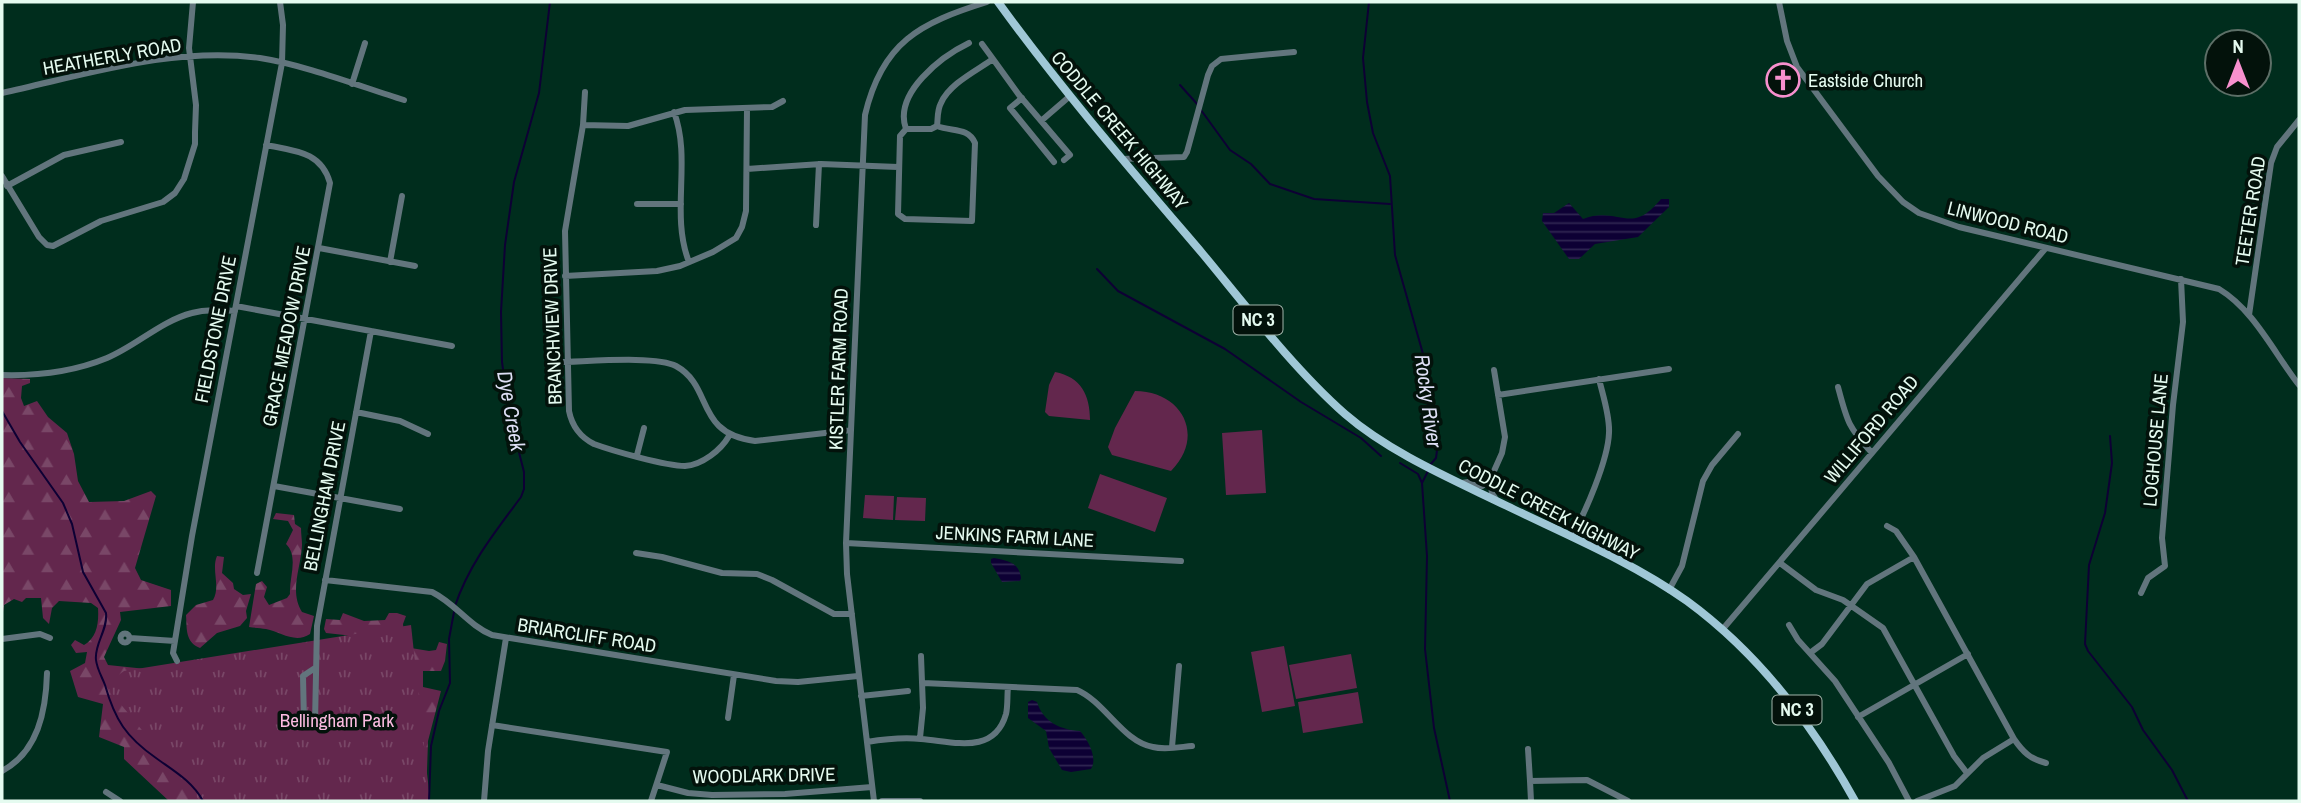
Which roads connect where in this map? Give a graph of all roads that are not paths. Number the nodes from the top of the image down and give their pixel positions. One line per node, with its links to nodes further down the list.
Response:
1 (194, 2): 10 (street)
2 (280, 2): 12 (street, FIELDSTONE DRIVE)
3 (987, 2): 33 (street, KISTLER FARM ROAD)
4 (998, 2): 16 (main road, CODDLE CREEK HIGHWAY / NC 3)
5 (1780, 2): 43 (street, LINWOOD ROAD)
6 (365, 43): 13 (street)
7 (970, 43): 26 (street)
8 (982, 44): 11 (street)
9 (1294, 52): 29 (street)
10 (189, 57): 12 (street, HEATHERLY ROAD); 15 (street, HEATHERLY ROAD); 37 (street)
11 (993, 59): 17 (street); 25 (street)
12 (282, 62): 13 (street, HEATHERLY ROAD); 28 (street, FIELDSTONE DRIVE)
13 (352, 84): 18 (street, HEATHERLY ROAD)
14 (585, 92): 24 (street, BRANCHVIEW DRIVE)
15 (2, 93)
16 (1070, 96): 23 (street); 29 (main road, CODDLE CREEK HIGHWAY / NC 3)
17 (1022, 98): 23 (street); 31 (street)
18 (404, 100)
19 (783, 101): 20 (street)
20 (747, 108): 21 (street); 35 (street)
21 (674, 112): 24 (street); 40 (street)
22 (2299, 120): 50 (street, TEETER ROAD)
23 (1041, 121): 30 (street)
24 (583, 125): 47 (street, BRANCHVIEW DRIVE)
25 (937, 126): 26 (street); 34 (street)
26 (906, 128): 34 (street)
27 (121, 142): 37 (street)
28 (266, 145): 42 (street, GRACE MEADOW DRIVE); 49 (street, FIELDSTONE DRIVE)
29 (1122, 159): 72 (main road, CODDLE CREEK HIGHWAY / NC 3)
30 (1064, 160)
31 (1054, 162)
32 (819, 164): 33 (street); 35 (street); 41 (street)
33 (863, 166): 34 (street); 65 (street, KISTLER FARM ROAD)
34 (898, 167)
35 (747, 169): 45 (street)
36 (2, 176): 37 (street)
37 (7, 186)
38 (402, 196): 44 (street)
39 (638, 204): 40 (street)
40 (681, 204): 45 (street)
41 (816, 225)
42 (319, 248): 44 (street); 51 (street, GRACE MEADOW DRIVE)
43 (2045, 249): 48 (street, LINWOOD ROAD); 69 (street, WILLIFORD ROAD)
44 (390, 262): 46 (street)
45 (689, 262): 47 (street)
46 (415, 266)
47 (565, 276): 55 (street, BRANCHVIEW DRIVE)
48 (2181, 279): 50 (street, LINWOOD ROAD); 87 (street, LOGHOUSE LANE)
49 (235, 309): 51 (street); 58 (street); 96 (street, FIELDSTONE DRIVE)
50 (2249, 315): 60 (street, LINWOOD ROAD)
51 (306, 319): 52 (street); 73 (street, GRACE MEADOW DRIVE)
52 (371, 331): 53 (street); 63 (street, BELLINGHAM DRIVE)
53 (452, 346)
54 (557, 362): 55 (street)
55 (568, 362): 68 (street); 70 (street, BRANCHVIEW DRIVE)
56 (1669, 369): 59 (street)
57 (1494, 370): 62 (street)
58 (2, 375)
59 (1600, 379): 62 (street); 78 (street)
60 (2299, 385)
61 (1838, 387): 69 (street)
62 (1498, 395): 71 (street)
63 (356, 412): 66 (street); 74 (street, BELLINGHAM DRIVE)
64 (644, 428): 70 (street)
65 (851, 430): 68 (street); 79 (street, KISTLER FARM ROAD)
66 (428, 434)
67 (1738, 434): 86 (street)
68 (729, 436): 70 (street, BRANCHVIEW DRIVE)
69 (1872, 453): 83 (street, WILLIFORD ROAD)
70 (638, 455)
71 (1490, 480): 72 (street); 75 (street)
72 (1462, 483): 75 (main road, CODDLE CREEK HIGHWAY / NC 3)
73 (274, 486): 74 (street); 84 (street, GRACE MEADOW DRIVE)
74 (340, 498): 76 (street); 85 (street, BELLINGHAM DRIVE)
75 (1497, 501): 78 (main road, CODDLE CREEK HIGHWAY / NC 3)
76 (400, 509)
77 (1887, 526): 81 (street)
78 (1572, 537): 86 (main road, CODDLE CREEK HIGHWAY / NC 3)
79 (846, 543): 82 (street, JENKINS FARM LANE); 89 (street, KISTLER FARM ROAD)
80 (636, 553): 89 (street)
81 (1914, 557): 88 (street); 98 (street)
82 (1181, 561)
83 (1780, 563): 88 (street); 91 (street, WILLIFORD ROAD)
84 (257, 573)
85 (325, 580): 94 (street, BRIARCLIFF ROAD); 102 (street, BELLINGHAM DRIVE)
86 (1670, 590): 91 (main road, CODDLE CREEK HIGHWAY / NC 3)
87 (2141, 593)
88 (1850, 605): 97 (street); 107 (street)
89 (852, 614): 105 (street, KISTLER FARM ROAD)
90 (1789, 625): 97 (street)
91 (1722, 630): 136 (main road, CODDLE CREEK HIGHWAY / NC 3)
92 (50, 638): 95 (street)
93 (130, 638): 96 (street)
94 (506, 638): 104 (street, BRIARCLIFF ROAD); 113 (street)
95 (2, 639)
96 (175, 641): 100 (street, FIELDSTONE DRIVE)
97 (1810, 653): 111 (street)
98 (1968, 654): 107 (street); 115 (street)
99 (921, 656): 106 (street)
100 (177, 661)
101 (1179, 666): 118 (street)
102 (316, 668): 102 (street, BELLINGHAM DRIVE)
103 (47, 673): 121 (street)
104 (734, 675): 105 (street, BRIARCLIFF ROAD); 112 (street)
105 (858, 676): 110 (street, KISTLER FARM ROAD)
106 (923, 683): 108 (street); 114 (street)
107 (1914, 683): 111 (street); 122 (street)
108 (1008, 687): 114 (street); 118 (street)
109 (908, 691): 110 (street)
110 (861, 696): 116 (street, KISTLER FARM ROAD)
111 (1858, 717): 137 (street)
112 (728, 718)
113 (492, 724): 124 (street); 129 (street)
114 (920, 738): 116 (street)
115 (2014, 739): 120 (street); 122 (street)
116 (867, 742): 125 (street, KISTLER FARM ROAD)
117 (1192, 746): 118 (street)
118 (1172, 747)
119 (1528, 749): 123 (street)
120 (2046, 763)
121 (2, 771)
122 (1968, 773): 138 (street)
123 (1530, 781): 134 (street); 135 (street)
124 (657, 785): 127 (street, WOODLARK DRIVE); 130 (street)
125 (872, 787): 127 (street, WOODLARK DRIVE); 131 (street, KISTLER FARM ROAD)
126 (106, 792): 128 (street)
127 (783, 798)
128 (120, 801)
129 (484, 801)
130 (650, 801)
131 (874, 801)
132 (882, 801): 133 (street)
133 (919, 801)
134 (1531, 801)
135 (1628, 801)
136 (1855, 801)
137 (1909, 801)
138 (1917, 801)

